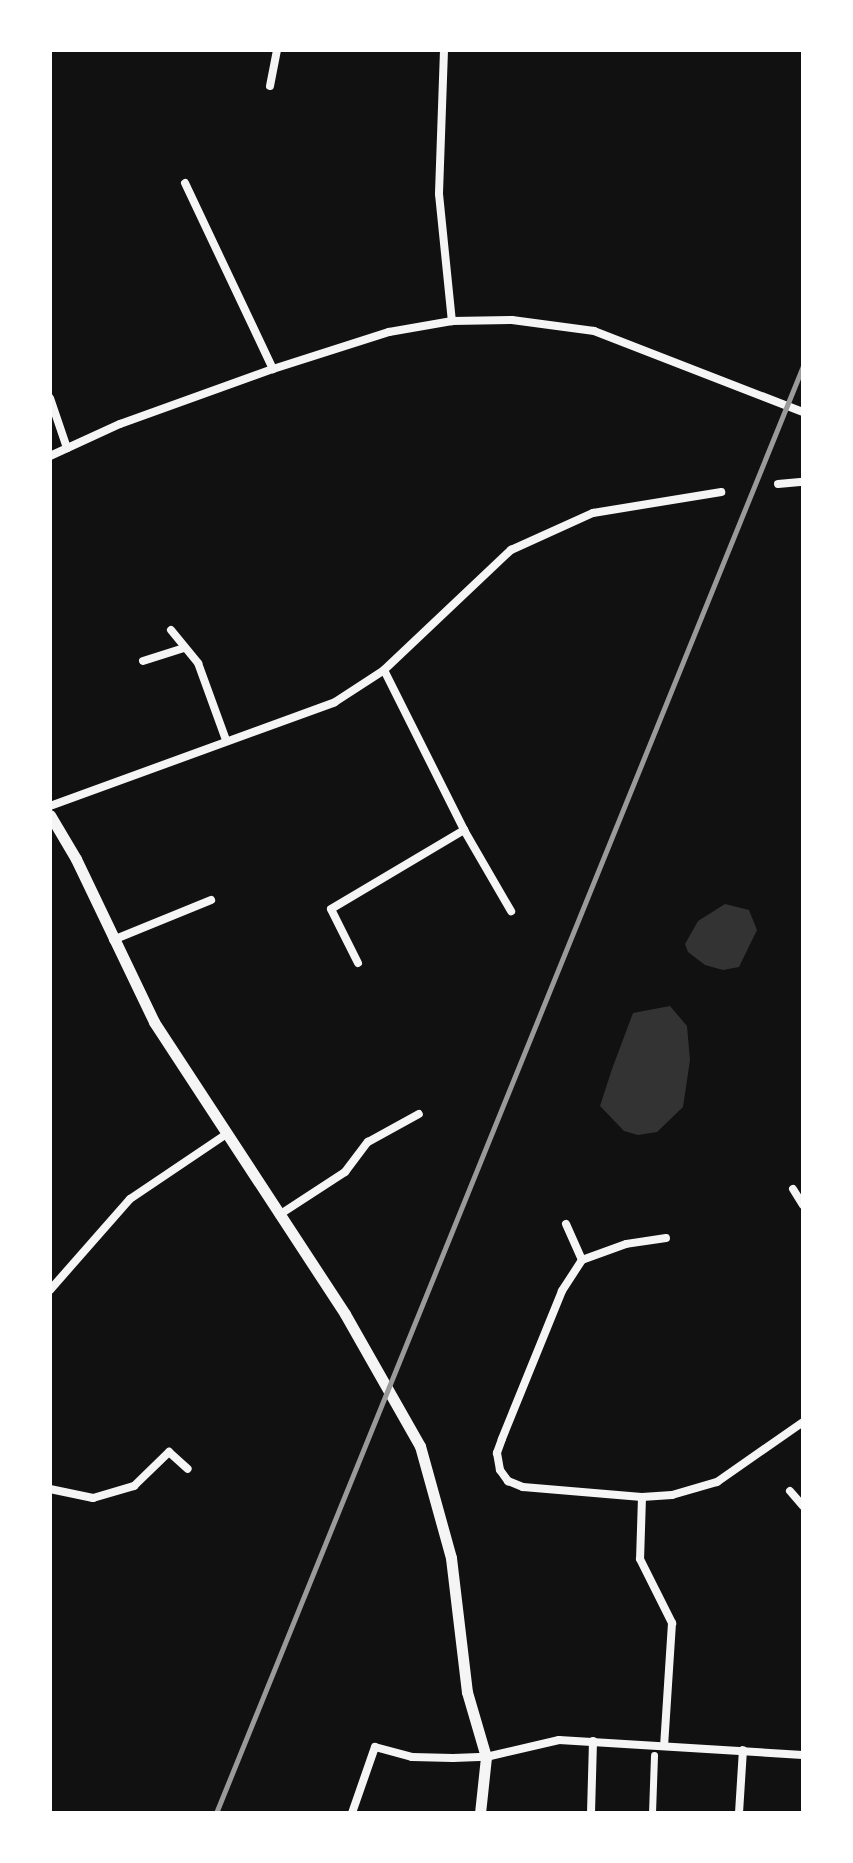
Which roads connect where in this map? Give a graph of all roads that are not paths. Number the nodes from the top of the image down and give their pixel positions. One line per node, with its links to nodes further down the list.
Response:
1 (277, 50): 3 (street)
2 (444, 50): 5 (street)
3 (270, 86)
4 (185, 183): 6 (street)
5 (452, 321): 6 (street); 8 (street)
6 (273, 369): 9 (street)
7 (50, 398): 9 (street)
8 (803, 412)
9 (67, 448): 10 (street)
10 (50, 456)
11 (803, 482): 12 (street)
12 (778, 484)
13 (721, 492): 17 (street)
14 (171, 630): 15 (street)
15 (184, 648): 16 (street); 18 (street)
16 (143, 661)
17 (384, 670): 18 (street); 21 (street)
18 (226, 740): 19 (street)
19 (50, 806)
20 (50, 815): 24 (street)
21 (464, 830): 23 (street); 25 (street)
22 (211, 900): 24 (street)
23 (511, 911)
24 (113, 940): 27 (street)
25 (358, 963)
26 (419, 1114): 30 (street)
27 (225, 1135): 30 (street); 34 (street)
28 (793, 1189): 29 (street)
29 (803, 1205)
30 (279, 1215): 46 (street)
31 (566, 1224): 33 (street)
32 (666, 1238): 33 (street)
33 (582, 1260): 39 (street)
34 (50, 1290)
35 (803, 1422): 39 (street)
36 (188, 1469): 37 (street)
37 (50, 1489)
38 (790, 1491): 40 (street)
39 (642, 1497): 42 (street)
40 (803, 1506)
41 (593, 1741): 42 (street); 46 (street); 49 (street)
42 (664, 1746): 43 (street)
43 (743, 1750): 45 (street); 51 (street)
44 (654, 1755): 50 (street)
45 (803, 1755)
46 (486, 1757): 47 (street); 48 (street)
47 (352, 1813)
48 (480, 1813)
49 (591, 1813)
50 (652, 1813)
51 (739, 1813)

